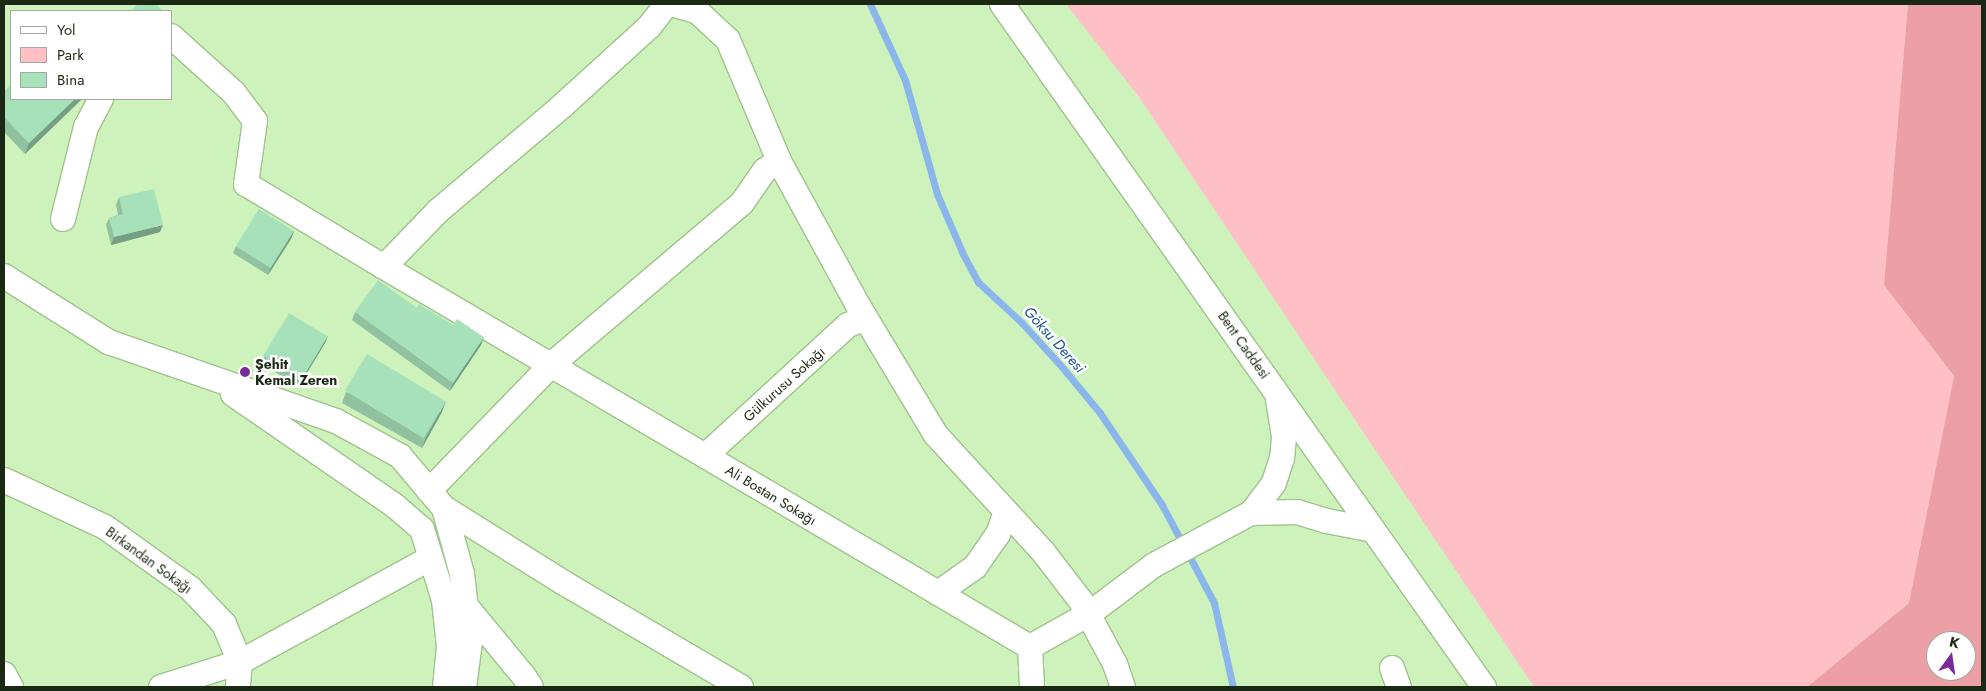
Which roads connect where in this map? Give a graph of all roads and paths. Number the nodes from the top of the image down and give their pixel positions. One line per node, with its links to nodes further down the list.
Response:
1 (667, 4): 8 (street)
2 (672, 4): 6 (street)
3 (1002, 4): 13 (street, Bent Caddesi)
4 (172, 37): 8 (street, Ali Bostan Sokağı)
5 (100, 100): 7 (street)
6 (779, 161): 10 (street); 11 (street)
7 (63, 219)
8 (384, 267): 11 (street, Ali Bostan Sokağı)
9 (4, 276): 12 (street)
10 (866, 318): 14 (street, Gülkurusu Sokağı); 17 (street)
11 (551, 365): 14 (street, Ali Bostan Sokağı); 16 (street)
12 (200, 373): 16 (street); 20 (street)
13 (1276, 392): 18 (street); 19 (street, Bent Caddesi)
14 (705, 456): 21 (street, Ali Bostan Sokağı)
15 (4, 480): 25 (street, Birkandan Sokağı)
16 (437, 500): 22 (street); 33 (street)
17 (1006, 512): 21 (street); 23 (street)
18 (1251, 514): 19 (street); 23 (street)
19 (1373, 530): 36 (street, Bent Caddesi)
20 (431, 558): 25 (street); 30 (street)
21 (938, 593): 24 (street, Ali Bostan Sokağı)
22 (466, 606): 31 (street); 32 (street)
23 (1089, 614): 24 (street); 35 (street)
24 (1030, 648): 34 (street)
25 (240, 662): 28 (street); 29 (street, Birkandan Sokağı)
26 (4, 674): 27 (street)
27 (11, 687)
28 (161, 687)
29 (238, 687)
30 (445, 687)
31 (464, 687)
32 (530, 687)
33 (741, 687)
34 (1032, 687)
35 (1123, 687)
36 (1484, 687)

